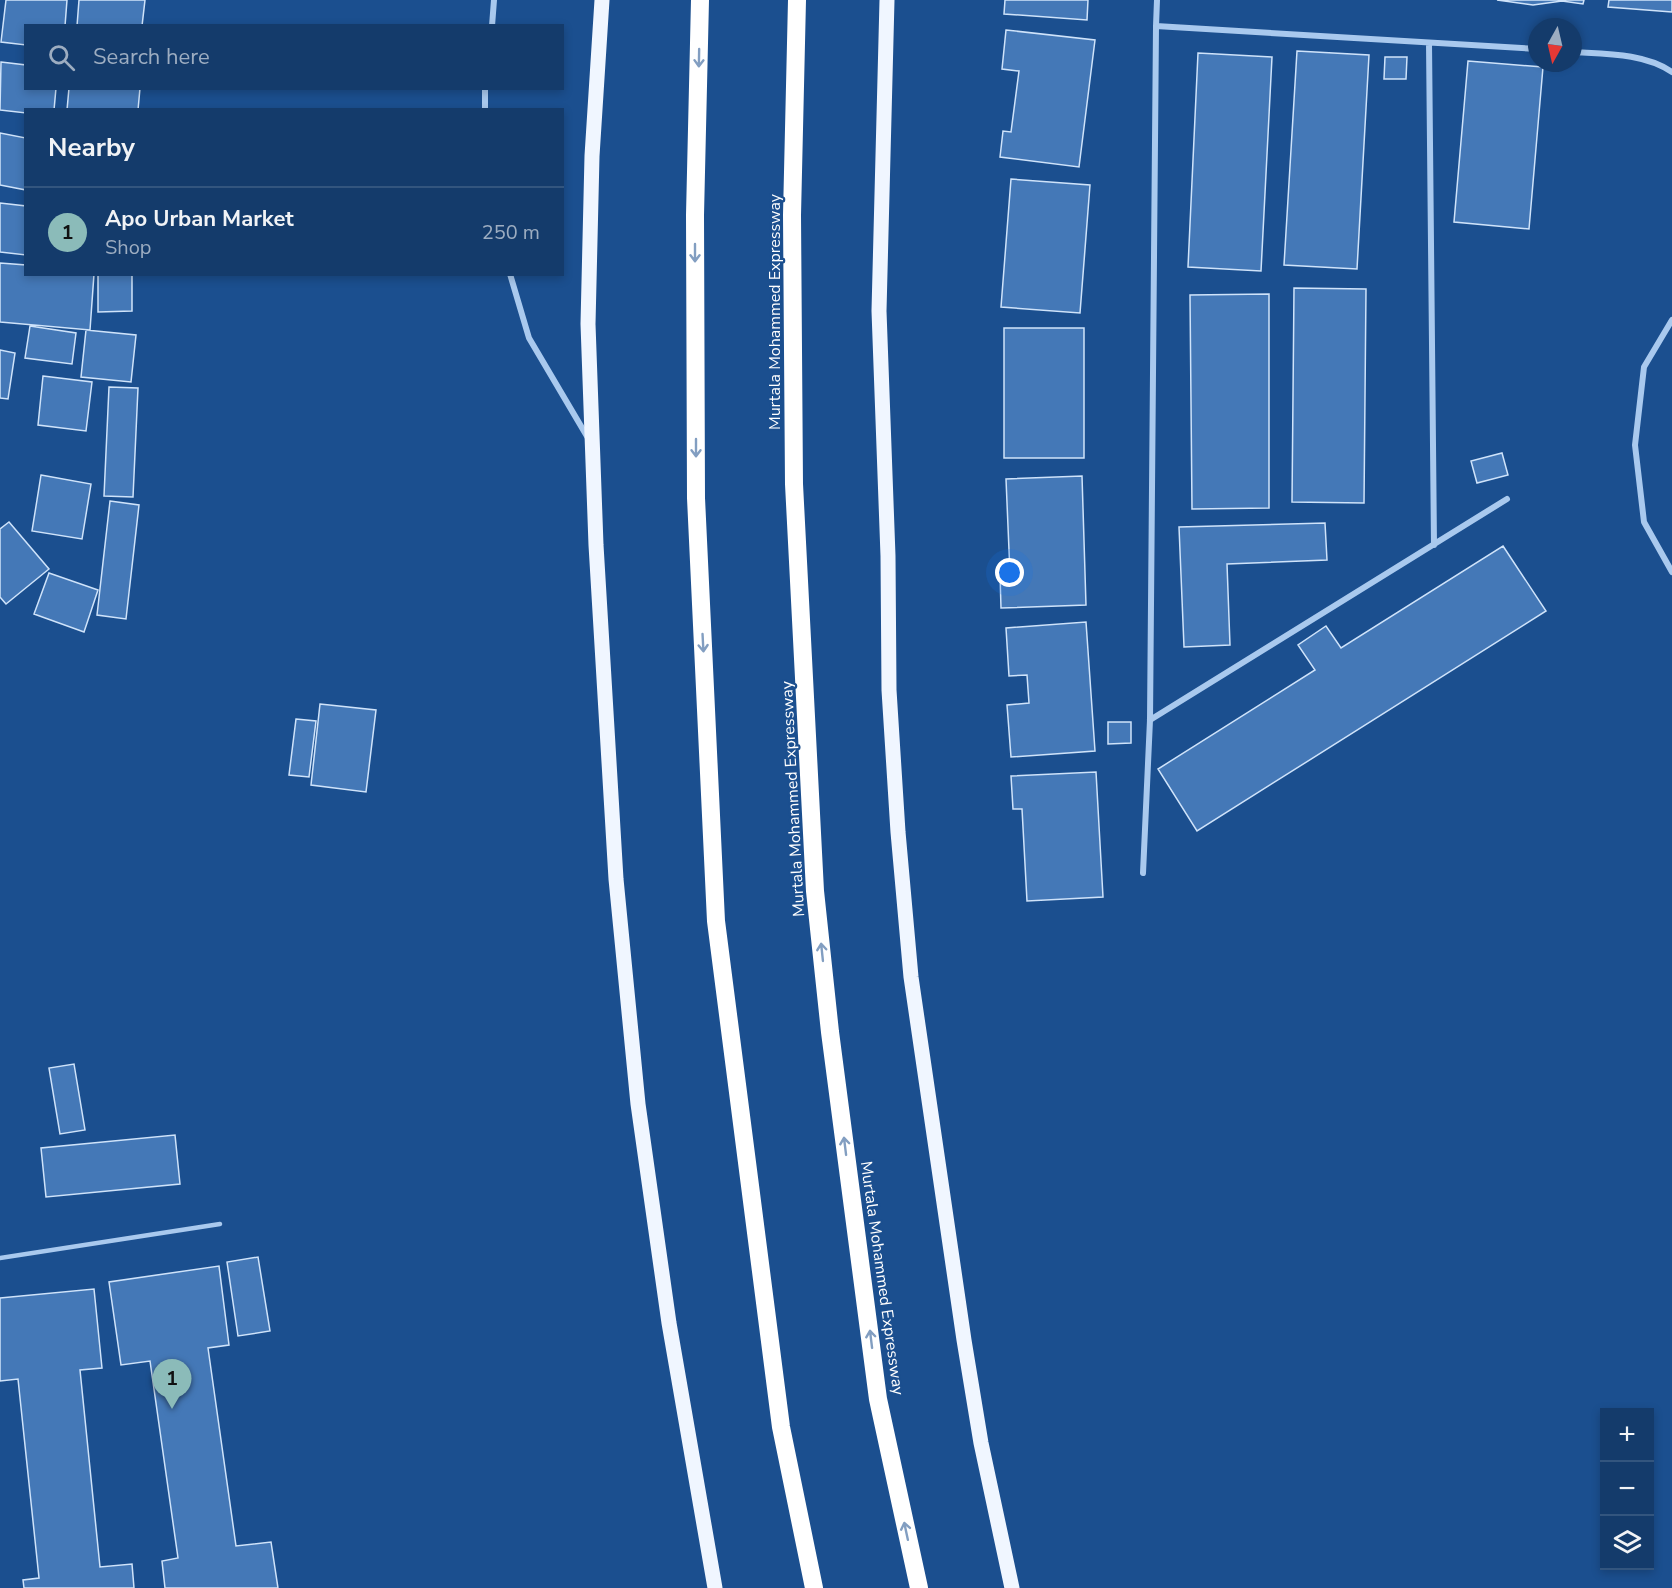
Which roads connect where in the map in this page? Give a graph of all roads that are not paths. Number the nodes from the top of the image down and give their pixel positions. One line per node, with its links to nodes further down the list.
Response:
1 (494, 0): 7 (street)
2 (602, 0): 17 (main road)
3 (700, 0): 26 (highway, one-way to 26)
4 (797, 0): 27 (highway, Murtala Mohammed Expressway, one-way to 4)
5 (887, 0): 28 (main road)
6 (1157, 0): 8 (street)
7 (492, 24)
8 (1156, 26): 9 (street); 21 (street)
9 (1429, 43): 10 (street); 19 (street)
10 (1528, 48)
11 (1582, 53): 12 (street)
12 (1672, 72)
13 (485, 90): 14 (street)
14 (485, 108)
15 (511, 276): 17 (street)
16 (1672, 320): 20 (street)
17 (593, 447): 25 (main road)
18 (1508, 499): 19 (street)
19 (1434, 545): 21 (street)
20 (1672, 572)
21 (1150, 720): 22 (street)
22 (1143, 873)
23 (220, 1224): 24 (lane)
24 (0, 1258)
25 (715, 1588)
26 (814, 1588)
27 (919, 1588)
28 (1012, 1588)

